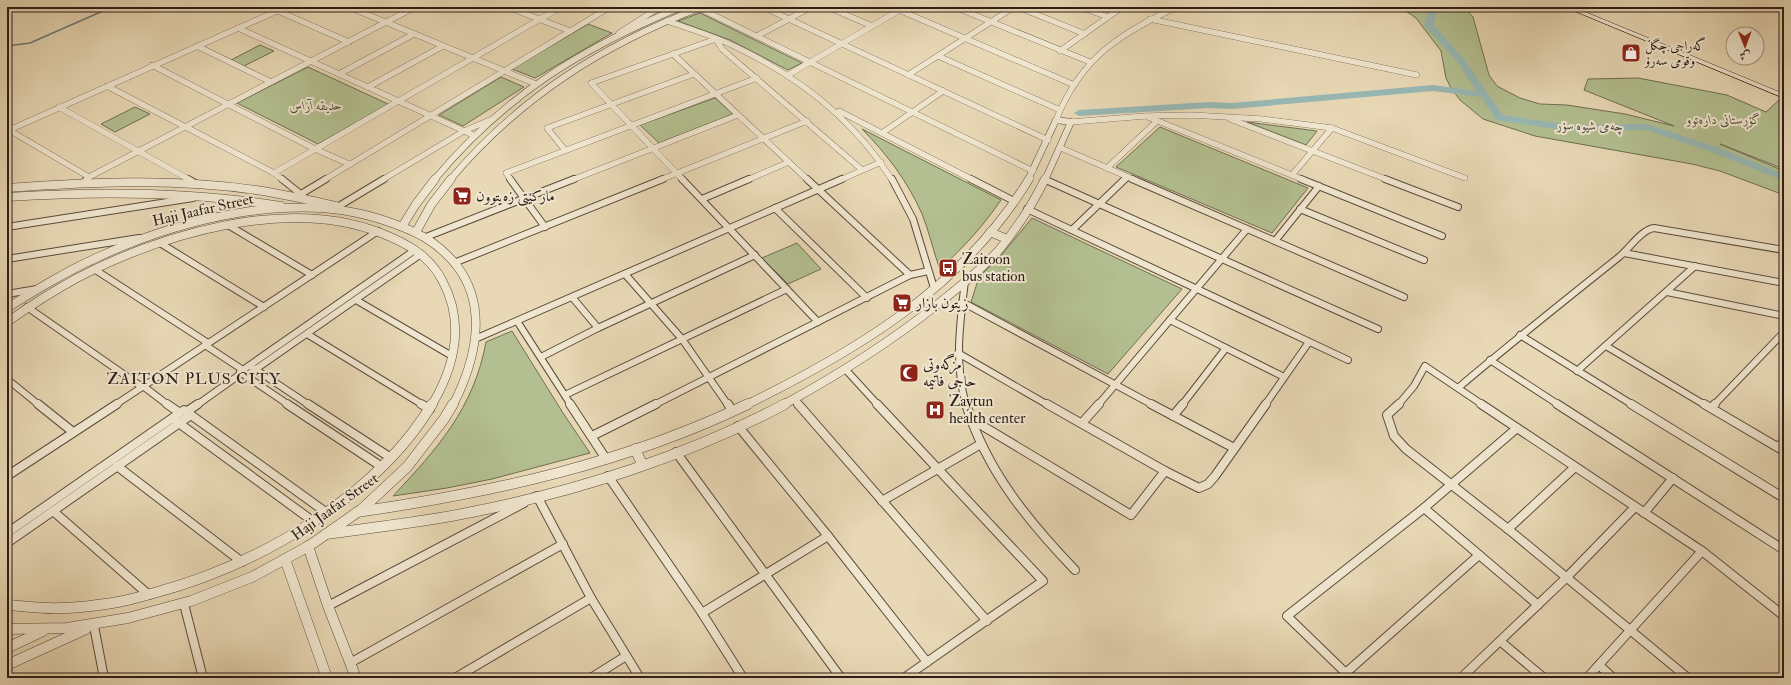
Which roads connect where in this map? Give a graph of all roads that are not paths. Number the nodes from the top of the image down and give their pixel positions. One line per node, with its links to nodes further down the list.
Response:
1 (286, 7): 24 (street)
2 (349, 7): 30 (street)
3 (415, 7): 30 (street)
4 (510, 7): 27 (street)
5 (561, 7): 27 (street)
6 (610, 7): 34 (street)
7 (660, 7): 36 (street)
8 (680, 7): 36 (street)
9 (701, 7): 29 (street); 38 (street)
10 (763, 7): 26 (street)
11 (811, 7): 26 (street)
12 (828, 7): 32 (street)
13 (892, 7): 23 (street)
14 (905, 7): 23 (street)
15 (955, 7): 31 (street)
16 (1014, 7): 31 (street)
17 (1018, 7): 37 (street)
18 (1081, 7): 25 (street)
19 (1122, 7): 25 (street)
20 (1176, 7): 28 (street)
21 (1568, 7): 48 (main road)
22 (1577, 7): 48 (main road)
23 (899, 10): 32 (street); 39 (street)
24 (278, 11): 33 (street); 40 (street)
25 (1108, 17): 37 (street)
26 (789, 19): 38 (street); 41 (street)
27 (540, 20): 34 (street); 47 (street)
28 (1150, 20): 51 (street); 58 (street)
29 (668, 21): 56 (street); 77 (street)
30 (386, 22): 35 (street); 40 (street)
31 (991, 22): 39 (street); 44 (street)
32 (872, 26): 41 (street)
33 (238, 28): 42 (street); 49 (street)
34 (570, 31): 53 (street)
35 (414, 34): 43 (street); 54 (street)
36 (618, 34): 61 (street)
37 (1085, 34): 44 (street)
38 (757, 36): 50 (street)
39 (965, 38): 46 (street); 62 (street)
40 (348, 42): 49 (street)
41 (842, 44): 50 (street); 57 (street)
42 (197, 46): 52 (street); 60 (street)
43 (443, 46): 47 (street); 64 (street)
44 (1060, 51): 51 (street)
45 (673, 54): 55 (street); 59 (street); 71 (street)
46 (938, 56): 57 (street); 75 (street)
47 (473, 58): 53 (street); 69 (street)
48 (1701, 59): 65 (main road); 68 (main road)
49 (311, 61): 54 (street); 60 (street)
50 (810, 62): 56 (street); 76 (street)
51 (1090, 62): 62 (street)
52 (152, 65): 63 (street); 70 (street)
53 (504, 71): 61 (street); 78 (street)
54 (339, 74): 64 (street)
55 (694, 74): 67 (street); 71 (street)
56 (788, 75): 72 (street)
57 (908, 75): 66 (street)
58 (1417, 75)
59 (757, 78): 67 (street); 84 (street)
60 (271, 82): 70 (street)
61 (536, 84): 74 (street)
62 (1072, 84): 75 (street)
63 (106, 86): 73 (street); 88 (street)
64 (368, 88): 69 (street)
65 (1784, 90)
66 (943, 91): 76 (street); 95 (street)
67 (716, 94): 79 (street); 87 (street)
68 (1784, 96)
69 (398, 101): 78 (street); 97 (street)
70 (230, 104): 88 (street); 97 (street)
71 (611, 104): 87 (street); 99 (street)
72 (828, 105): 92 (street); 103 (street)
73 (59, 107): 90 (street); 100 (street)
74 (503, 109): 77 (street); 82 (street)
75 (1060, 110): 83 (street)
76 (912, 112): 92 (street); 107 (street)
77 (515, 113): 145 (street)
78 (429, 115): 91 (street); 104 (street)
79 (738, 115): 94 (street); 98 (street)
80 (1145, 116): 81 (street); 85 (street); 86 (street)
81 (1222, 116): 89 (street); 101 (street)
82 (490, 120): 91 (street); 93 (street)
83 (1056, 120): 86 (street); 95 (street)
84 (807, 121): 94 (street); 106 (street)
85 (1157, 121): 105 (street); 110 (street)
86 (1071, 122): 96 (street)
87 (631, 126): 98 (street); 99 (street)
88 (185, 127): 100 (street); 109 (street)
89 (1332, 128): 101 (street); 113 (street)
90 (8, 131): 111 (street)
91 (464, 131): 93 (street); 129 (street)
92 (882, 133): 127 (street)
93 (473, 135): 136 (street)
94 (763, 138): 102 (street); 108 (street)
95 (1048, 140): 107 (street)
96 (1061, 148): 105 (street); 114 (street)
97 (315, 149): 104 (street); 109 (street)
98 (653, 149): 108 (street); 126 (street)
99 (565, 150): 126 (street)
100 (138, 151): 111 (street); 116 (street)
101 (1311, 151): 110 (street); 130 (street)
102 (789, 162): 120 (street); 125 (street)
103 (881, 162): 106 (street); 164 (street)
104 (349, 164): 123 (street)
105 (1107, 168): 112 (street)
106 (861, 169): 120 (street)
107 (1033, 171): 127 (street)
108 (677, 173): 125 (street); 140 (street)
109 (274, 174): 123 (street)
110 (1292, 175): 118 (street)
111 (89, 177): 115 (street)
112 (1127, 177): 128 (street); 142 (street)
113 (1465, 178)
114 (1046, 180): 128 (street); 133 (street)
115 (83, 183): 116 (street); 117 (street)
116 (197, 184): 123 (street)
117 (26, 186): 119 (street); 121 (street)
118 (1319, 186): 134 (street); 148 (street)
119 (7, 188)
120 (818, 188): 132 (street); 167 (street)
121 (20, 196): 122 (street); 124 (street)
122 (208, 196): 131 (street); 138 (street)
123 (303, 196): 129 (street); 131 (street)
124 (7, 197)
125 (702, 199): 141 (street)
126 (525, 200): 140 (street); 150 (street)
127 (1014, 201): 146 (street)
128 (1100, 203): 143 (street); 158 (street)
129 (340, 206): 135 (street)
130 (1458, 207)
131 (293, 208): 135 (street, Haji Jaafar Street); 139 (street, Haji Jaafar Street)
132 (774, 208): 141 (street); 178 (street)
133 (1027, 209): 143 (street); 151 (street)
134 (1300, 209): 152 (street); 160 (street)
135 (354, 212): 136 (street, Haji Jaafar Street)
136 (403, 225): 145 (street, Haji Jaafar Street)
137 (228, 226): 144 (street, Haji Jaafar Street); 149 (street, Haji Jaafar Street); 166 (street)
138 (7, 227)
139 (177, 227): 147 (street, Haji Jaafar Street); 149 (street)
140 (545, 227): 161 (street)
141 (728, 228): 157 (street); 165 (street)
142 (1247, 229): 152 (street); 158 (street)
143 (1072, 230): 171 (street)
144 (378, 231): 155 (street, Haji Jaafar Street); 166 (street)
145 (416, 232): 150 (street, Haji Jaafar Street)
146 (990, 232): 151 (street); 170 (street)
147 (149, 236): 159 (street); 172 (street, Haji Jaafar Street)
148 (1442, 236)
149 (180, 237): 153 (street, Haji Jaafar Street)
150 (426, 237): 161 (street, Haji Jaafar Street)
151 (1007, 239): 168 (street)
152 (1275, 241): 177 (street)
153 (160, 243): 163 (street, Haji Jaafar Street); 183 (street)
154 (1784, 250): 156 (street)
155 (418, 252): 179 (street); 202 (street, Haji Jaafar Street); 207 (street)
156 (1624, 253): 162 (street); 194 (street)
157 (756, 255): 173 (street); 181 (street)
158 (1222, 258): 171 (street); 191 (street)
159 (7, 259)
160 (1424, 260)
161 (454, 263): 195 (street, Haji Jaafar Street)
162 (1695, 266): 169 (street); 174 (street)
163 (94, 269): 182 (street, Haji Jaafar Street); 198 (street)
164 (928, 272): 167 (street); 170 (street)
165 (625, 274): 176 (street); 181 (street)
166 (312, 275): 183 (street)
167 (910, 275): 178 (street)
168 (965, 281): 180 (street); 206 (street)
169 (1784, 283)
170 (934, 288): 219 (street)
171 (1197, 288): 186 (street); 197 (street)
172 (37, 289): 175 (street); 184 (street, Haji Jaafar Street)
173 (787, 289): 189 (street); 196 (street)
174 (1666, 292): 185 (street); 199 (street)
175 (7, 294)
176 (572, 297): 187 (street); 190 (street)
177 (1404, 297)
178 (867, 298): 189 (street)
179 (356, 300): 193 (street); 202 (street)
180 (962, 302): 201 (street); 212 (street)
181 (653, 303): 190 (street); 196 (street)
182 (28, 307): 188 (street, Haji Jaafar Street); 213 (street)
183 (264, 307): 198 (street)
184 (7, 308)
185 (1784, 316)
186 (1170, 320): 200 (street); 212 (street)
187 (517, 321): 195 (street); 203 (street)
188 (7, 322)
189 (818, 322): 209 (street)
190 (598, 328): 203 (street)
191 (1378, 329)
192 (1784, 332): 217 (street)
193 (307, 334): 207 (street); 218 (street)
194 (1520, 335): 205 (street); 208 (street)
195 (475, 339): 253 (street, Haji Jaafar Street)
196 (681, 339): 209 (street); 215 (street)
197 (1309, 342): 204 (street); 210 (street)
198 (206, 344): 207 (street); 213 (street)
199 (1606, 346): 208 (street); 217 (street)
200 (1226, 348): 210 (street); 221 (street)
201 (958, 353): 222 (street); 224 (street)
202 (452, 356): 218 (street, Haji Jaafar Street)
203 (541, 357): 215 (street)
204 (1348, 360)
205 (1490, 360): 214 (street); 245 (street)
206 (846, 370): 216 (street); 241 (street)
207 (247, 371): 220 (street); 235 (street); 239 (street)
208 (1577, 371): 248 (street)
209 (710, 377): 219 (street); 228 (street)
210 (1284, 377): 231 (street)
211 (7, 379): 227 (street)
212 (1115, 384): 221 (street); 224 (street)
213 (142, 386): 220 (street); 227 (street)
214 (1458, 388): 226 (street); 246 (street)
215 (565, 395): 228 (street)
216 (794, 399): 225 (street); 249 (street)
217 (1711, 408): 233 (street)
218 (430, 409): 235 (street, Haji Jaafar Street)
219 (732, 410): 232 (street)
220 (186, 413): 223 (street); 255 (street)
221 (1173, 416): 231 (street)
222 (971, 419): 230 (street); 242 (street)
223 (175, 421): 238 (street); 256 (street); 258 (street)
224 (1082, 423): 242 (street)
225 (738, 426): 234 (street); 260 (street)
226 (1517, 428): 240 (street); 246 (street)
227 (73, 432): 243 (street)
228 (592, 436): 236 (street)
229 (1784, 441): 233 (street)
230 (981, 444): 241 (street); 269 (street)
231 (1234, 448): 242 (street)
232 (636, 449): 236 (street); 237 (street)
233 (1781, 449)
234 (676, 452): 237 (street); 270 (street)
235 (391, 458): 239 (street, Haji Jaafar Street)
236 (606, 459): 253 (street)
237 (642, 464): 244 (street)
238 (117, 466): 252 (street); 268 (street)
239 (382, 467): 255 (street, Haji Jaafar Street)
240 (1575, 467): 250 (street); 257 (street)
241 (937, 469): 249 (street); 280 (street)
242 (1165, 471)
243 (7, 475)
244 (608, 476): 247 (street); 278 (street)
245 (1673, 478): 254 (street); 264 (street)
246 (1452, 484): 251 (street); 257 (street)
247 (537, 496): 259 (street); 262 (street); 277 (street)
248 (1784, 498)
249 (882, 501): 280 (street)
250 (1635, 507): 254 (street); 271 (street)
251 (1424, 508): 266 (street); 292 (street)
252 (53, 511): 261 (street); 272 (street)
253 (357, 512): 259 (street, Haji Jaafar Street)
254 (1644, 512): 265 (street)
255 (327, 513): 256 (street, Haji Jaafar Street)
256 (314, 522): 268 (street, Haji Jaafar Street)
257 (1508, 528): 271 (street)
258 (7, 533)
259 (326, 534): 263 (street, Haji Jaafar Street)
260 (828, 536): 270 (street); 288 (street)
261 (7, 543)
262 (563, 544): 273 (street); 289 (street)
263 (308, 546): 267 (street, Haji Jaafar Street); 277 (street)
264 (1784, 550)
265 (1702, 551): 279 (street); 284 (street)
266 (1480, 555): 275 (street); 292 (street)
267 (285, 559): 274 (street, Haji Jaafar Street); 295 (street)
268 (242, 562): 272 (street, Haji Jaafar Street)
269 (1075, 570)
270 (765, 575): 278 (street); 301 (street)
271 (1567, 577): 275 (street); 284 (street)
272 (149, 595): 276 (street, Haji Jaafar Street)
273 (591, 598): 287 (street); 297 (street)
274 (184, 604): 281 (street, Haji Jaafar Street); 294 (street)
275 (1538, 604): 285 (street)
276 (7, 605)
277 (328, 606): 289 (street)
278 (702, 613): 300 (street)
279 (1784, 616)
280 (987, 621): 288 (street)
281 (94, 626): 283 (street, Haji Jaafar Street); 290 (street); 293 (street)
282 (7, 629): 283 (street, Haji Jaafar Street)
283 (45, 630): 286 (street)
284 (1631, 631): 291 (street); 307 (street)
285 (1500, 641): 303 (street); 304 (street)
286 (7, 648)
287 (626, 656): 298 (street); 299 (street)
288 (927, 662): 302 (street)
289 (350, 663): 296 (street)
290 (7, 665)
291 (1599, 665): 305 (street); 306 (street)
292 (1346, 676)
293 (104, 678)
294 (203, 678)
295 (327, 678)
296 (356, 678)
297 (455, 678)
298 (591, 678)
299 (640, 678)
300 (743, 678)
301 (841, 678)
302 (904, 678)
303 (1461, 678)
304 (1544, 678)
305 (1587, 678)
306 (1613, 678)
307 (1688, 678)

